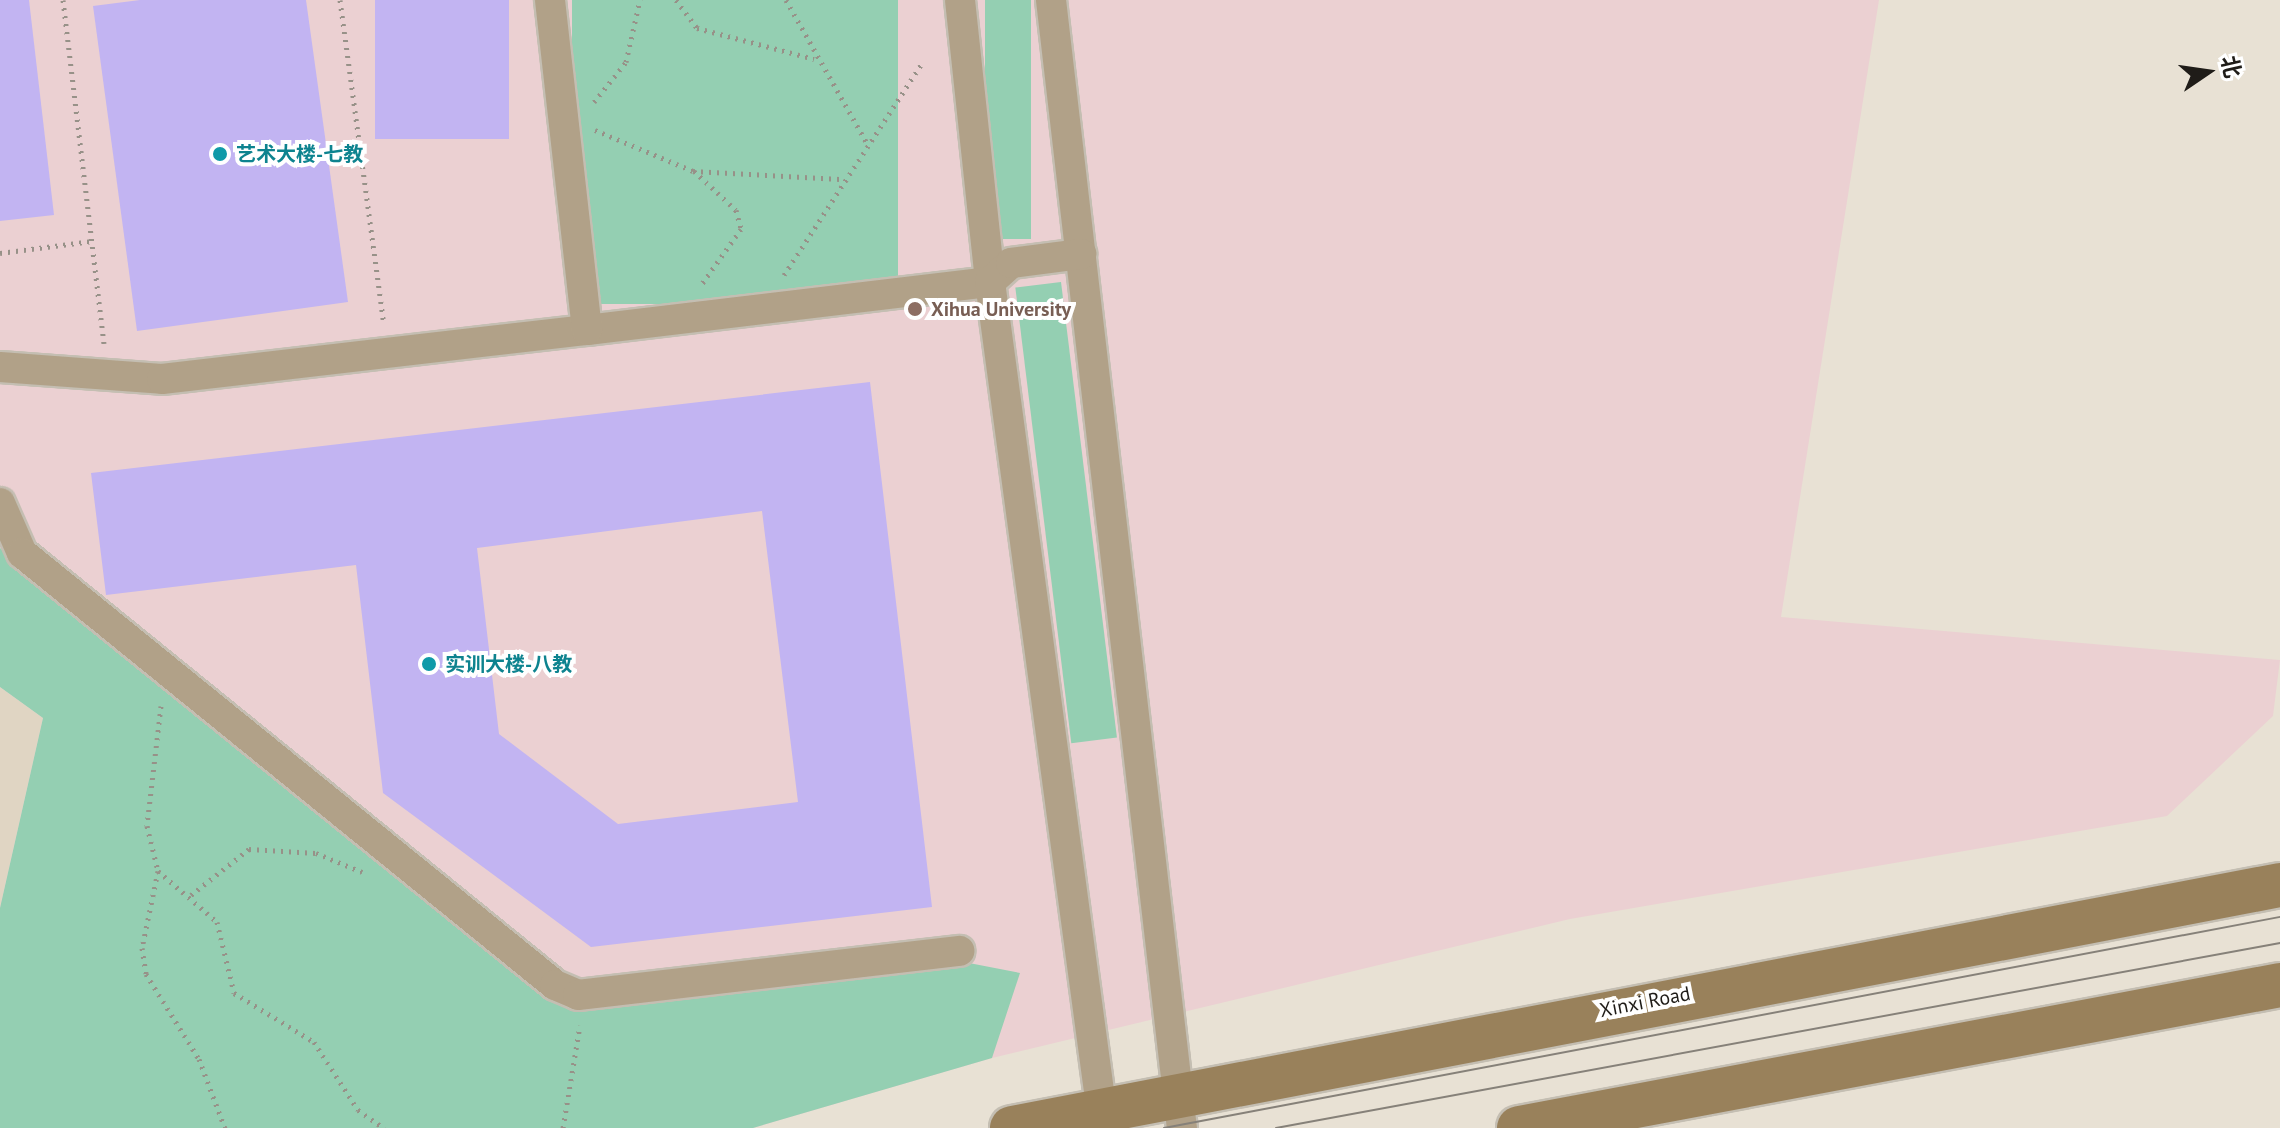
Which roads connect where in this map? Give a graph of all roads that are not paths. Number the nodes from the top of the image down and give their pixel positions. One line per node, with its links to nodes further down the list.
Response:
1 (550, 0): 6 (street)
2 (960, 0): 5 (street)
3 (1051, 0): 4 (street)
4 (1081, 254): 5 (street); 12 (street)
5 (990, 282): 6 (street); 13 (street)
6 (587, 330): 7 (street)
7 (0, 367)
8 (0, 503): 10 (street)
9 (2280, 885): 12 (main road, Xinxi Road)
10 (959, 951)
11 (2280, 985): 15 (main road)
12 (1179, 1110): 13 (main road, Xinxi Road)
13 (1102, 1117): 14 (main road, Xinxi Road)
14 (1012, 1128)
15 (1519, 1128)

